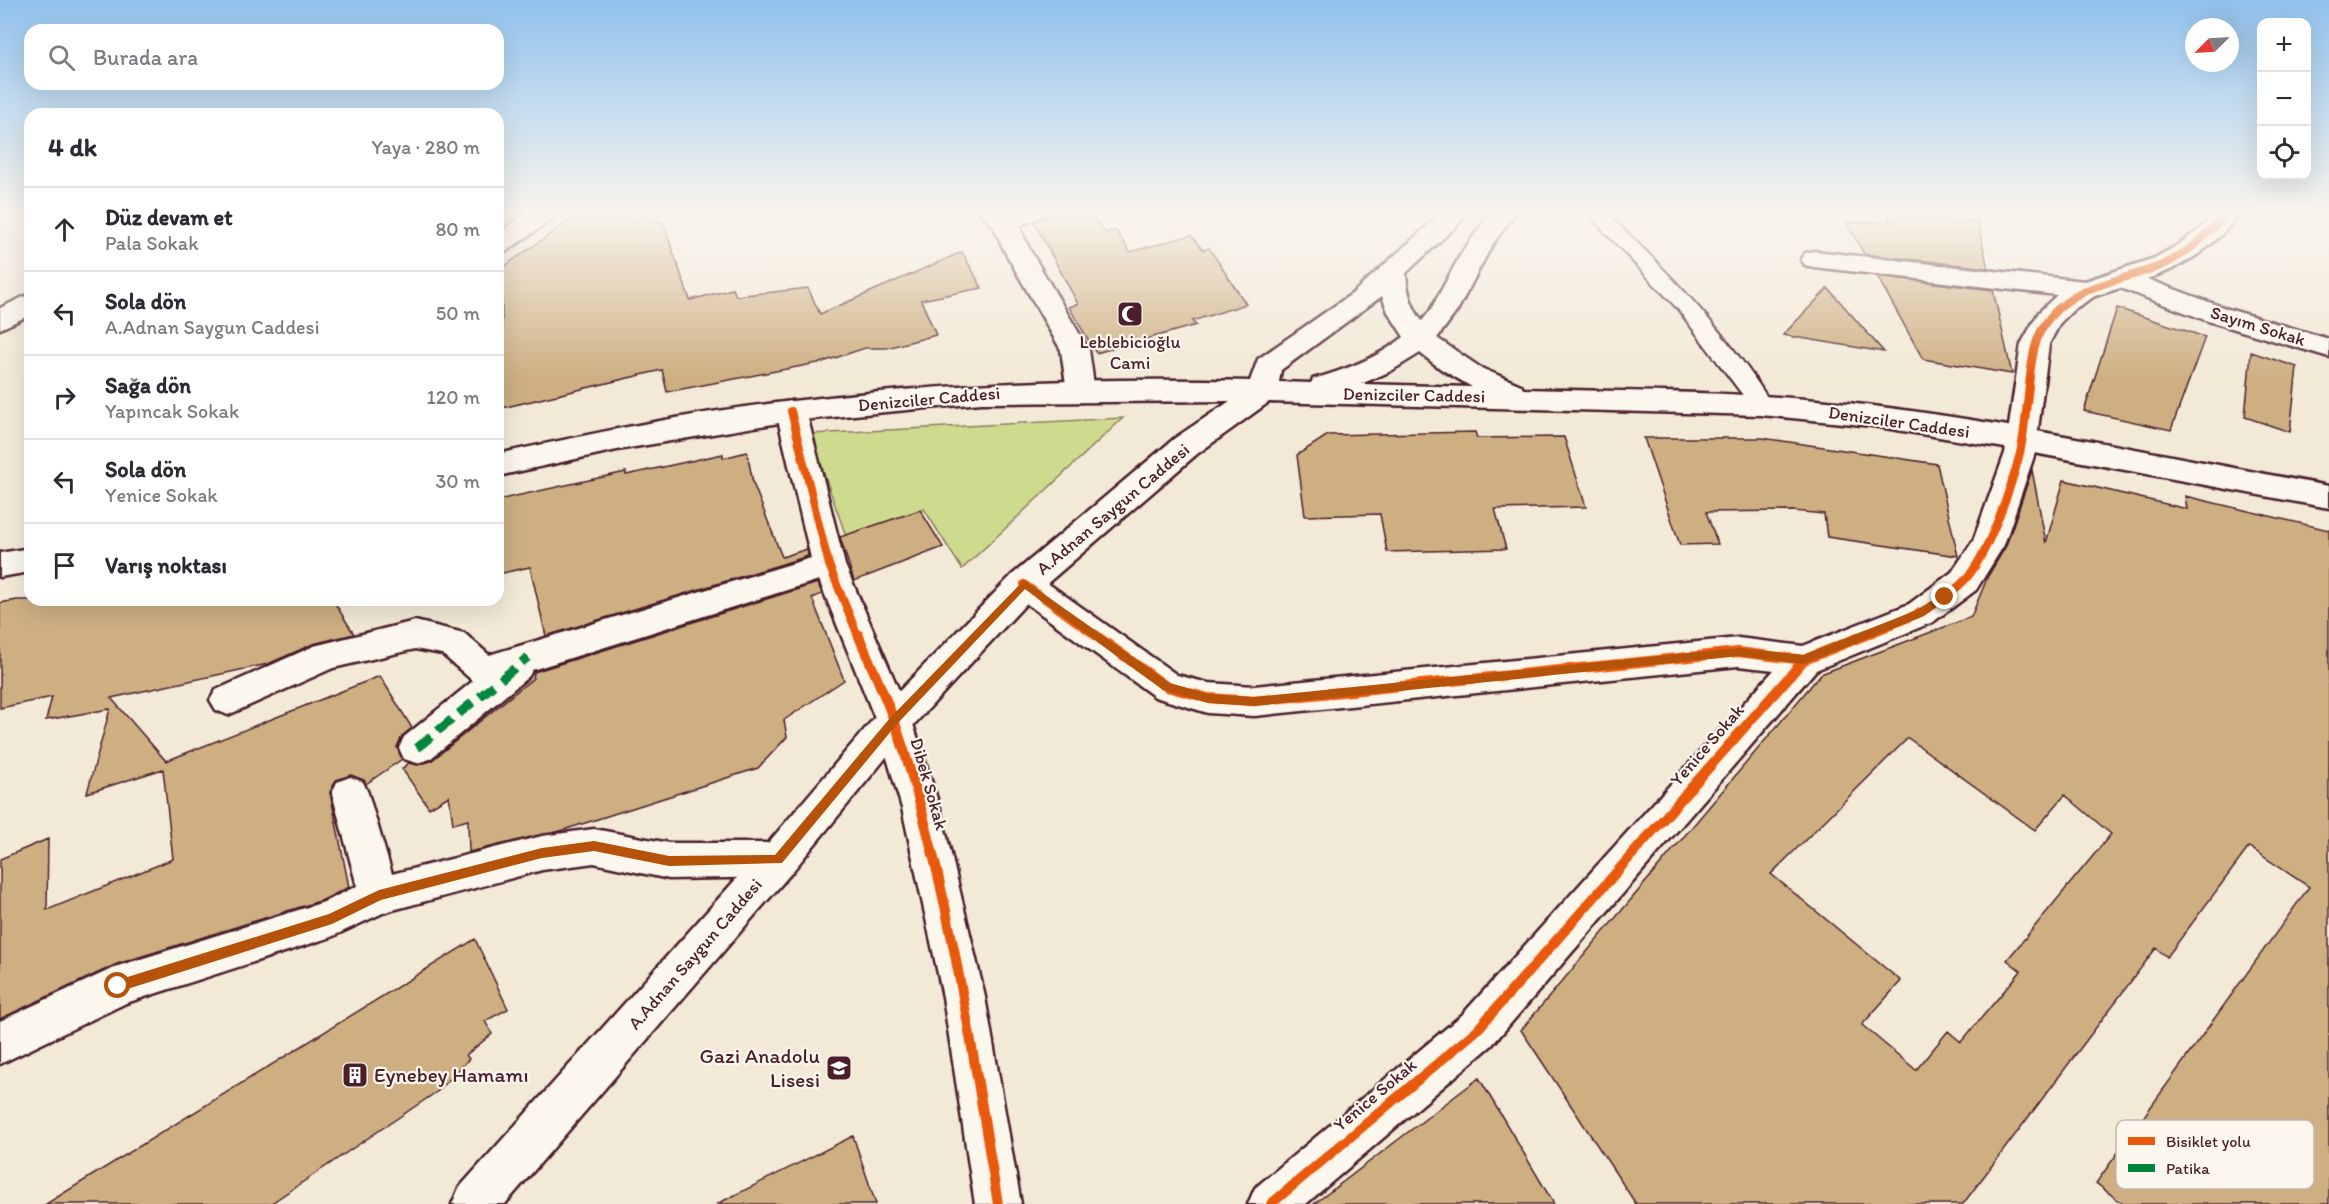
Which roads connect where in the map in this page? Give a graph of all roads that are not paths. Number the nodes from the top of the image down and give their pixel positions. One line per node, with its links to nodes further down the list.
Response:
1 (1028, 268): 14 (street)
2 (1397, 268): 7 (street)
3 (1465, 268): 12 (street)
4 (1653, 268): 17 (lane)
5 (1895, 268): 9 (street)
6 (2151, 268): 8 (street)
7 (1393, 272): 12 (street); 15 (street)
8 (2120, 278): 9 (street); 13 (street, Sayım Sokak)
9 (2086, 290): 19 (street, Yenice Sokak)
10 (24, 306): 11 (street)
11 (0, 320)
12 (1421, 337): 15 (street); 16 (street)
13 (2329, 348)
14 (1080, 392): 15 (street, Denizciler Caddesi); 18 (street, Denizciler Caddesi)
15 (1262, 392): 16 (street, Denizciler Caddesi); 25 (street, A.Adnan Saygun Caddesi)
16 (1530, 398): 17 (street, Denizciler Caddesi)
17 (1761, 405): 19 (street, Denizciler Caddesi)
18 (791, 411): 20 (street, Denizciler Caddesi); 24 (street, Dibek Sokak)
19 (2023, 440): 21 (street, Denizciler Caddesi); 27 (street, Yenice Sokak)
20 (504, 464)
21 (2329, 497)
22 (24, 561): 23 (street)
23 (0, 565)
24 (829, 565): 26 (street); 29 (street, Dibek Sokak)
25 (1024, 584): 27 (street); 29 (street, A.Adnan Saygun Caddesi)
26 (528, 657): 28 (street); 30 (street)
27 (1804, 660): 37 (street, Yenice Sokak)
28 (228, 700)
29 (894, 721): 32 (street, A.Adnan Saygun Caddesi); 35 (street, Dibek Sokak)
30 (417, 748)
31 (350, 793): 33 (street)
32 (778, 860): 33 (street); 36 (street, A.Adnan Saygun Caddesi)
33 (379, 895): 34 (street)
34 (0, 1043)
35 (997, 1191)
36 (475, 1204)
37 (1271, 1204)

